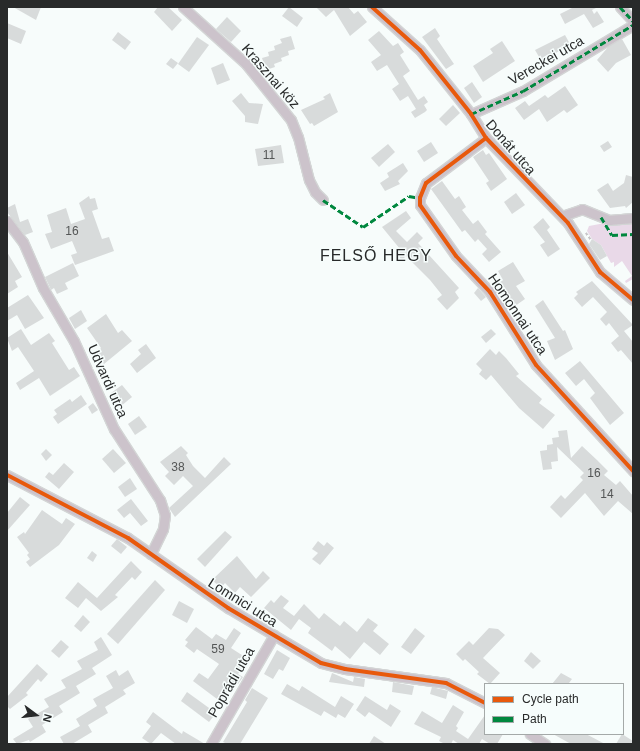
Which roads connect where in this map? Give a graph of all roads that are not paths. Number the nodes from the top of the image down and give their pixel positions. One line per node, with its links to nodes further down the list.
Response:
1 (183, 7): 8 (street, Krasznai köz)
2 (372, 7): 6 (street, Donát utca)
3 (620, 7): 4 (street)
4 (633, 21)
5 (633, 25): 6 (street, Vereckei utca)
6 (471, 114): 7 (street, Donát utca)
7 (486, 138): 9 (street, Donát utca); 13 (street, Homonnai utca)
8 (324, 200)
9 (562, 216): 10 (street); 12 (street, Donát utca)
10 (633, 218)
11 (7, 221): 15 (street, Udvardi utca)
12 (633, 300)
13 (633, 471)
14 (7, 474): 15 (street, Lomnici utca)
15 (151, 554): 16 (street, Lomnici utca)
16 (274, 635): 17 (street, Lomnici utca); 19 (street, Poprádi utca)
17 (484, 702)
18 (532, 735): 20 (street)
19 (211, 744)
20 (545, 744)

